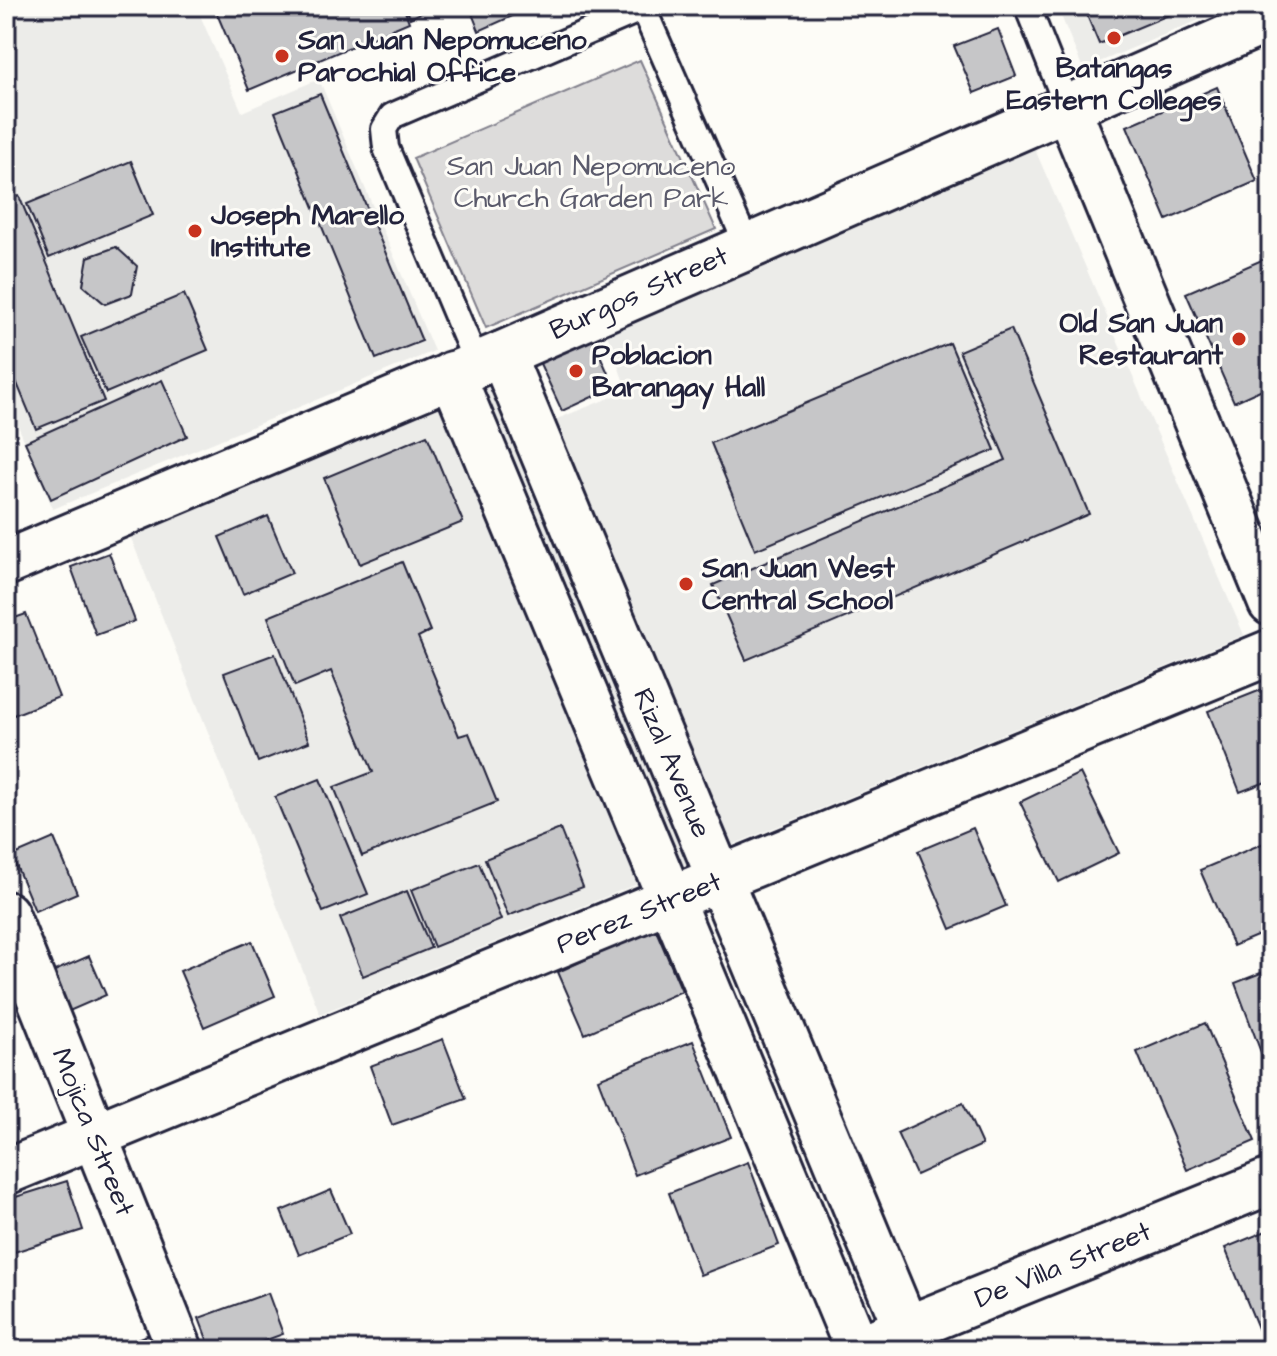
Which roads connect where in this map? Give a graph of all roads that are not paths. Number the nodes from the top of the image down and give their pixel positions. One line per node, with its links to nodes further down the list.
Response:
1 (1027, 6): 4 (lane)
2 (643, 7): 5 (lane); 6 (lane)
3 (1271, 19): 4 (street, Burgos Street)
4 (1067, 106): 5 (street, Burgos Street); 8 (street)
5 (747, 245): 6 (street, Burgos Street)
6 (477, 364): 7 (street, Burgos Street); 9 (street, Rizal Avenue); 10 (street, Rizal Avenue)
7 (6, 563)
8 (1271, 603)
9 (612, 619): 10 (street); 12 (street, Rizal Avenue)
10 (563, 640): 13 (street, Rizal Avenue)
11 (1271, 652): 12 (street, Perez Street)
12 (720, 879): 13 (street, Perez Street); 18 (street, Rizal Avenue)
13 (671, 899): 15 (street, Perez Street); 20 (street, Rizal Avenue)
14 (6, 914): 15 (street, Mojica Street)
15 (95, 1136): 16 (street, Perez Street); 19 (street, Mojica Street)
16 (6, 1172)
17 (1271, 1181): 18 (street, De Villa Street)
18 (911, 1339): 20 (street, De Villa Street)
19 (180, 1350)
20 (857, 1350)

